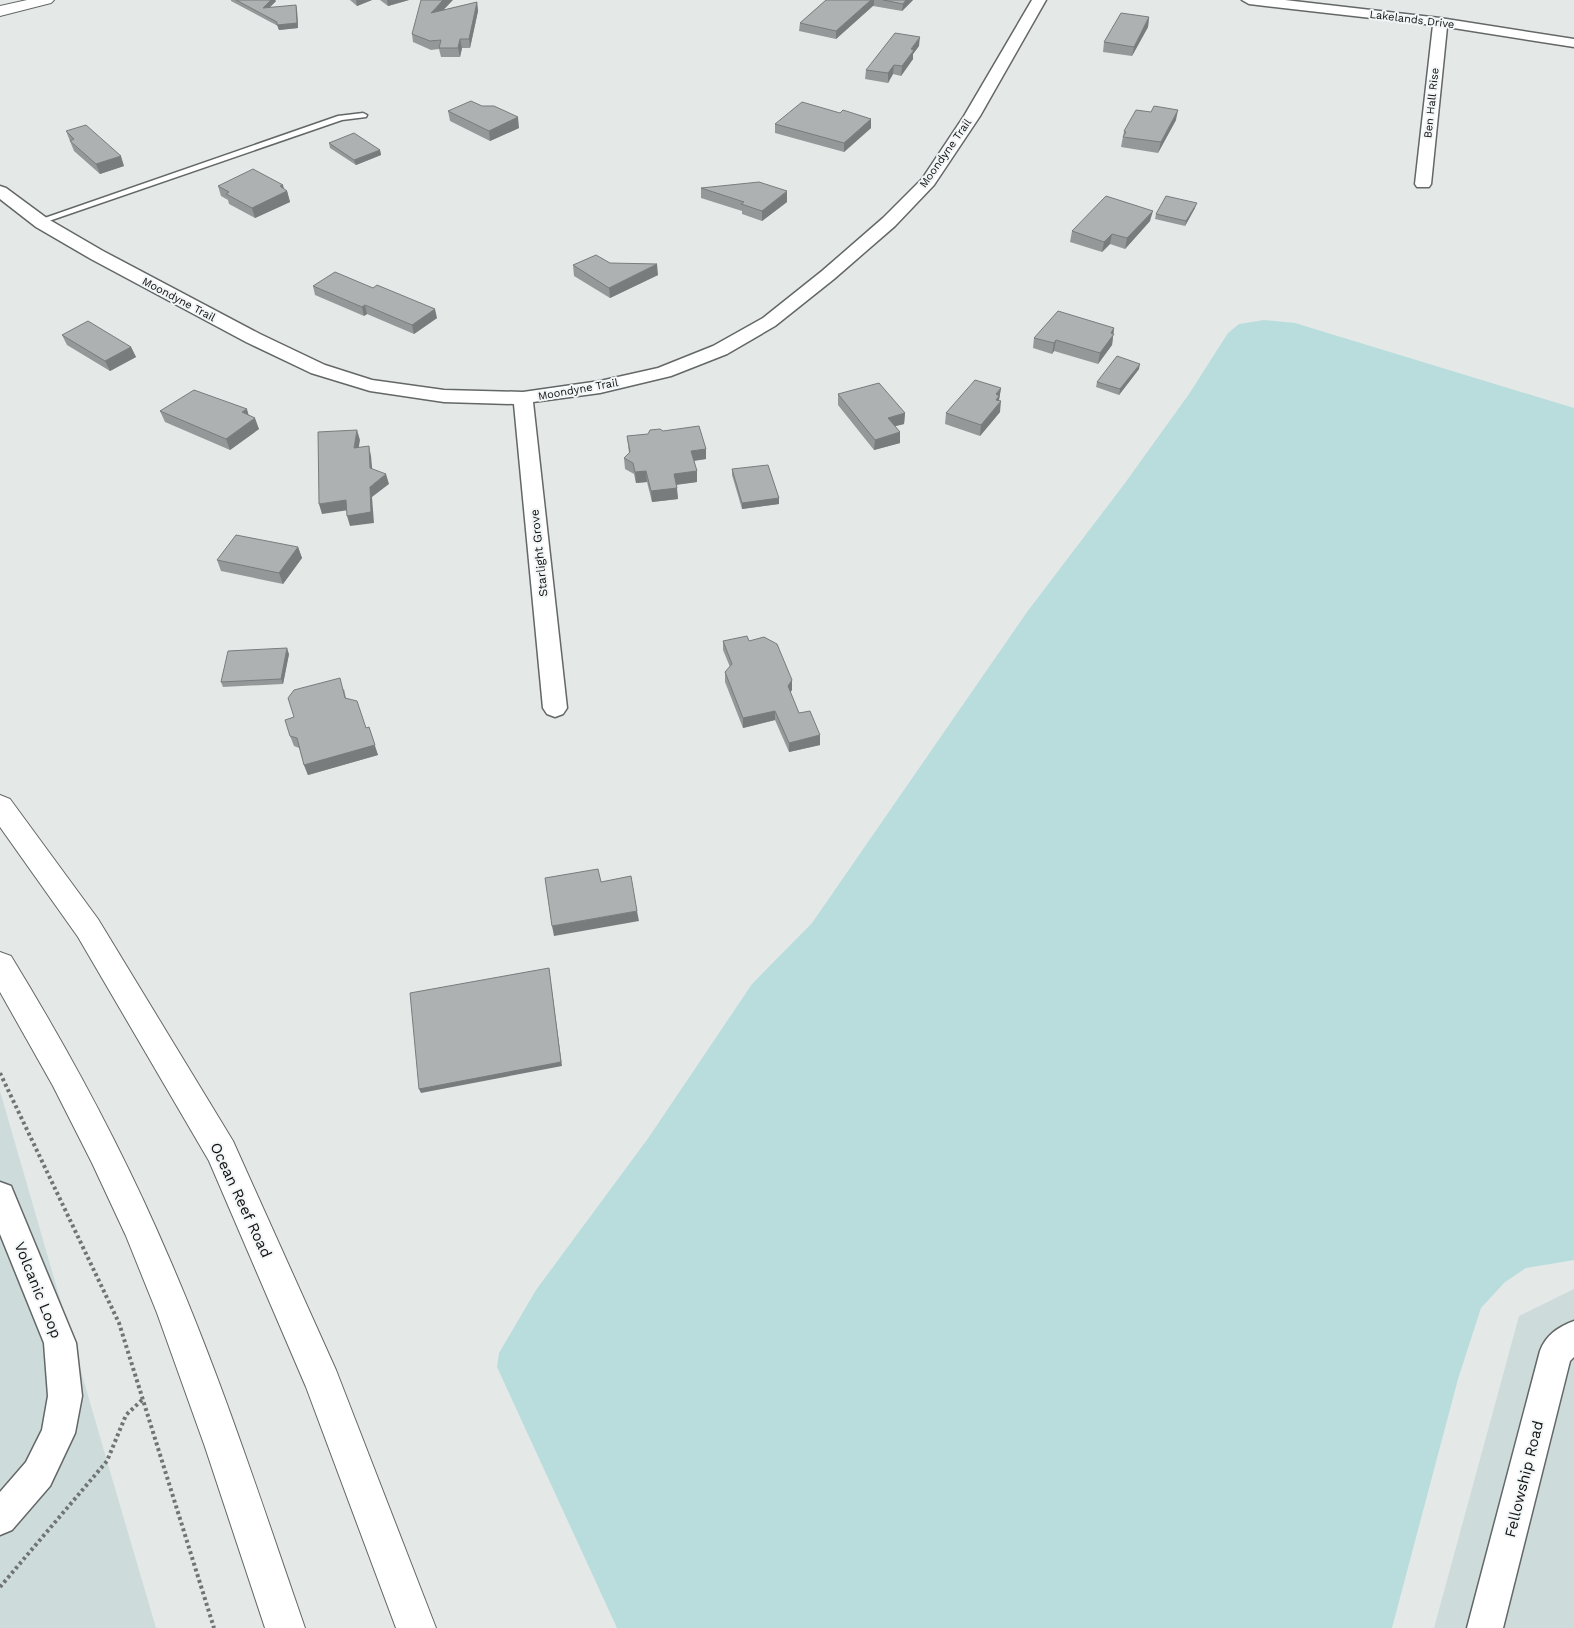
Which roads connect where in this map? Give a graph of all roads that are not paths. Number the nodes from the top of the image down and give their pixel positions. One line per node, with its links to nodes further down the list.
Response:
1 (46, 0): 4 (main road)
2 (1039, 0): 11 (street, Moondyne Trail)
3 (1249, 0): 5 (street, Lakelands Drive)
4 (0, 11)
5 (1440, 22): 6 (street, Lakelands Drive); 8 (street, Ben Hall Rise)
6 (1574, 43)
7 (364, 115): 10 (lane)
8 (1423, 184)
9 (0, 190): 10 (street, Moondyne Trail)
10 (40, 221): 11 (street, Moondyne Trail)
11 (523, 398): 12 (street, Starlight Grove)
12 (555, 708)
13 (0, 806): 19 (main road, Ocean Reef Road)
14 (0, 965): 18 (main road)
15 (0, 1196): 17 (street, Volcanic Loop)
16 (1574, 1337): 20 (street, Fellowship Road)
17 (0, 1518)
18 (285, 1628)
19 (416, 1628)
20 (1485, 1628)

